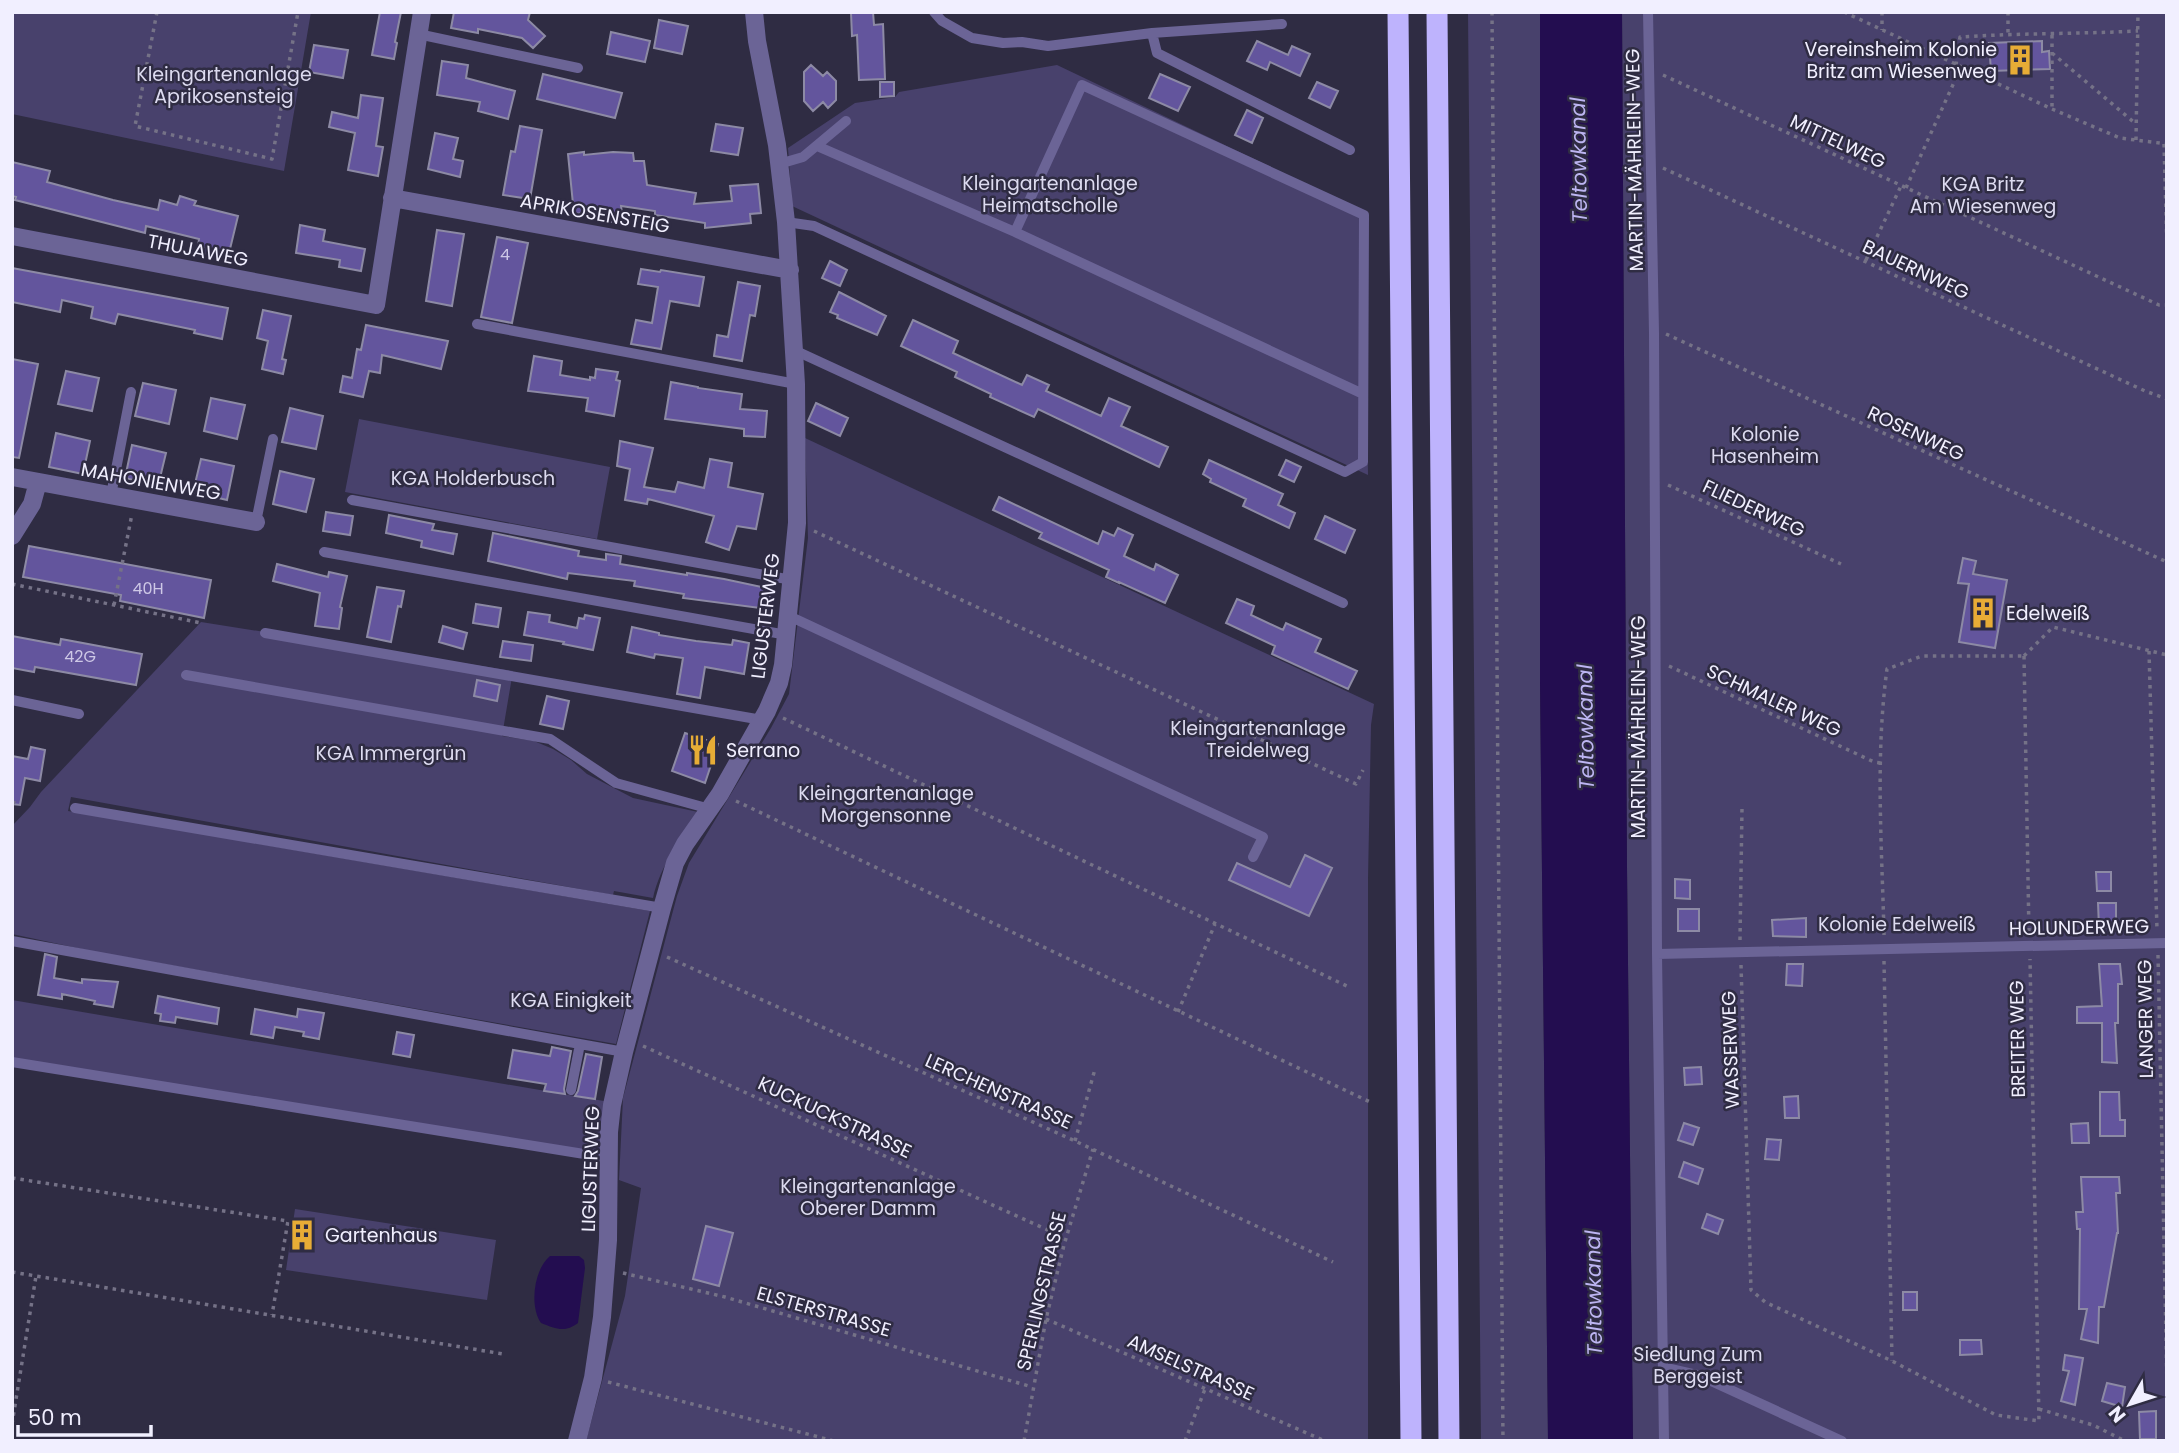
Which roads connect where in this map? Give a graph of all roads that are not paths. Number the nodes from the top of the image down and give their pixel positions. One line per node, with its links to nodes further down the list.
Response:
1 (422, 12): 9 (street)
2 (754, 12): 14 (street, LIGUSTERWEG)
3 (934, 12): 8 (lane)
4 (1398, 12): 56 (highway)
5 (1437, 12): 57 (highway)
6 (1648, 12): 48 (lane, MARTIN-MÄHRLEIN-WEG)
7 (1282, 23): 8 (lane)
8 (1152, 33): 13 (lane)
9 (418, 34): 10 (lane); 15 (street)
10 (578, 68)
11 (846, 121): 12 (lane)
12 (817, 145): 14 (lane); 17 (lane)
13 (1350, 150)
14 (779, 164): 16 (street, LIGUSTERWEG)
15 (392, 198): 18 (street, THUJAWEG); 19 (street, APRIKOSENSTEIG)
16 (786, 222): 19 (street, LIGUSTERWEG); 24 (lane)
17 (1015, 232): 24 (lane); 24 (lane)
18 (12, 236)
19 (790, 270): 21 (street, LIGUSTERWEG)
20 (477, 324): 22 (lane)
21 (794, 350): 22 (street, LIGUSTERWEG); 34 (lane)
22 (796, 384): 33 (street, LIGUSTERWEG)
23 (131, 392): 28 (lane)
24 (1363, 394)
25 (273, 439): 30 (lane)
26 (12, 477): 27 (street, MAHONIENWEG)
27 (38, 482): 28 (street, MAHONIENWEG); 31 (street)
28 (111, 495): 30 (street, MAHONIENWEG)
29 (352, 500): 33 (lane)
30 (256, 522)
31 (12, 536)
32 (324, 552): 37 (lane)
33 (792, 580): 35 (street, LIGUSTERWEG)
34 (1343, 603)
35 (789, 616): 37 (street, LIGUSTERWEG); 44 (lane)
36 (265, 633): 41 (lane)
37 (787, 635): 41 (street, LIGUSTERWEG)
38 (186, 675): 43 (lane)
39 (12, 700): 40 (lane)
40 (79, 714)
41 (765, 715): 43 (street, LIGUSTERWEG)
42 (75, 808): 45 (lane)
43 (710, 809): 45 (street, LIGUSTERWEG)
44 (1254, 857)
45 (662, 908): 50 (street, LIGUSTERWEG)
46 (12, 942): 49 (lane)
47 (2162, 943): 48 (lane, HOLUNDERWEG)
48 (1657, 954): 54 (lane, MARTIN-MÄHRLEIN-WEG)
49 (580, 1044): 50 (lane); 52 (lane)
50 (625, 1045): 53 (street, LIGUSTERWEG)
51 (12, 1062): 53 (lane)
52 (571, 1090)
53 (609, 1158): 55 (street, LIGUSTERWEG)
54 (1663, 1367): 58 (lane, MARTIN-MÄHRLEIN-WEG); 59 (lane)
55 (577, 1441)
56 (1411, 1441)
57 (1449, 1441)
58 (1664, 1441)
59 (1842, 1441)

